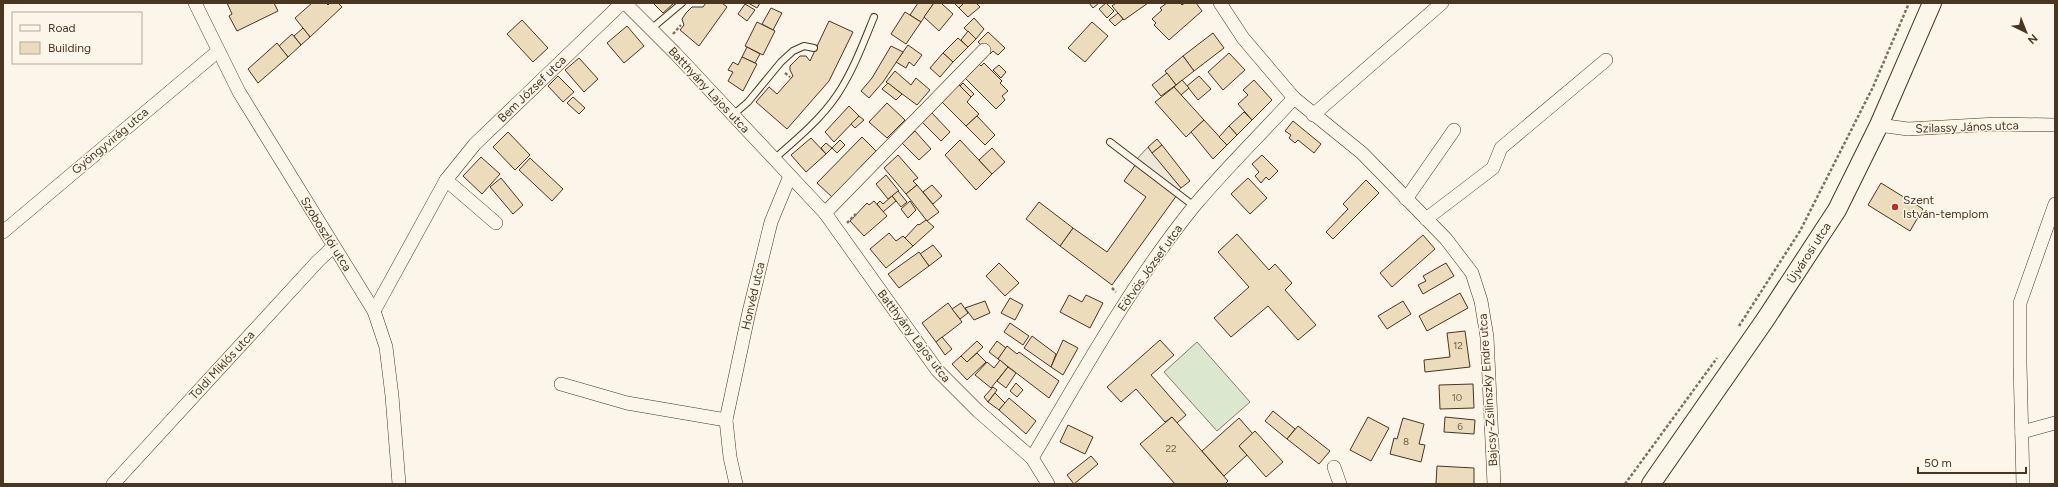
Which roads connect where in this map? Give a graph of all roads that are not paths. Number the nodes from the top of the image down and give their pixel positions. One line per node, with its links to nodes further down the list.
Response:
1 (194, 3): 11 (street, Szoboszlói utca)
2 (623, 3): 8 (street, Batthyány Lajos utca); 22 (street, Bem József utca)
3 (682, 3): 8 (lane)
4 (1220, 3): 13 (street, Bajcsy-Zsilinszky Endre utca)
5 (1442, 3): 15 (street)
6 (1932, 3): 16 (street, Újvárosi utca)
7 (874, 17): 20 (lane)
8 (651, 29): 14 (street, Batthyány Lajos utca)
9 (814, 48): 14 (lane)
10 (984, 50): 26 (street)
11 (217, 52): 29 (street, Gyöngyvirág utca); 30 (street, Szoboszlói utca)
12 (1606, 60): 27 (street)
13 (1294, 98): 15 (street, Bajcsy-Zsilinszky Endre utca); 25 (street, Eötvös József utca)
14 (733, 115): 20 (street, Batthyány Lajos utca)
15 (1313, 115): 23 (street, Bajcsy-Zsilinszky Endre utca)
16 (1879, 125): 17 (street, Szilassy János utca); 44 (street, Újvárosi utca)
17 (2055, 125)
18 (1454, 130): 23 (street)
19 (1110, 142): 25 (lane)
20 (774, 159): 21 (street, Batthyány Lajos utca)
21 (790, 176): 26 (street, Batthyány Lajos utca); 33 (street, Honvéd utca)
22 (446, 180): 28 (street); 31 (street, Bem József utca)
23 (1406, 199): 27 (street, Bajcsy-Zsilinszky Endre utca)
24 (2055, 204): 35 (street)
25 (1194, 206): 36 (street, Eötvös József utca)
26 (825, 213): 36 (street, Batthyány Lajos utca)
27 (1426, 219): 43 (street, Bajcsy-Zsilinszky Endre utca)
28 (496, 223)
29 (3, 232)
30 (333, 247): 31 (street, Szoboszlói utca); 38 (street, Toldi Miklós utca)
31 (374, 311): 39 (street, Szoboszlói utca)
32 (561, 384): 33 (street)
33 (726, 420): 40 (street, Honvéd utca)
34 (2055, 423): 35 (street)
35 (2022, 432): 45 (street)
36 (1032, 458): 41 (street, Batthyány Lajos utca)
37 (1334, 467): 42 (street)
38 (113, 484)
39 (399, 484)
40 (736, 484)
41 (1048, 484)
42 (1340, 484)
43 (1494, 484)
44 (1651, 484)
45 (2023, 484)

